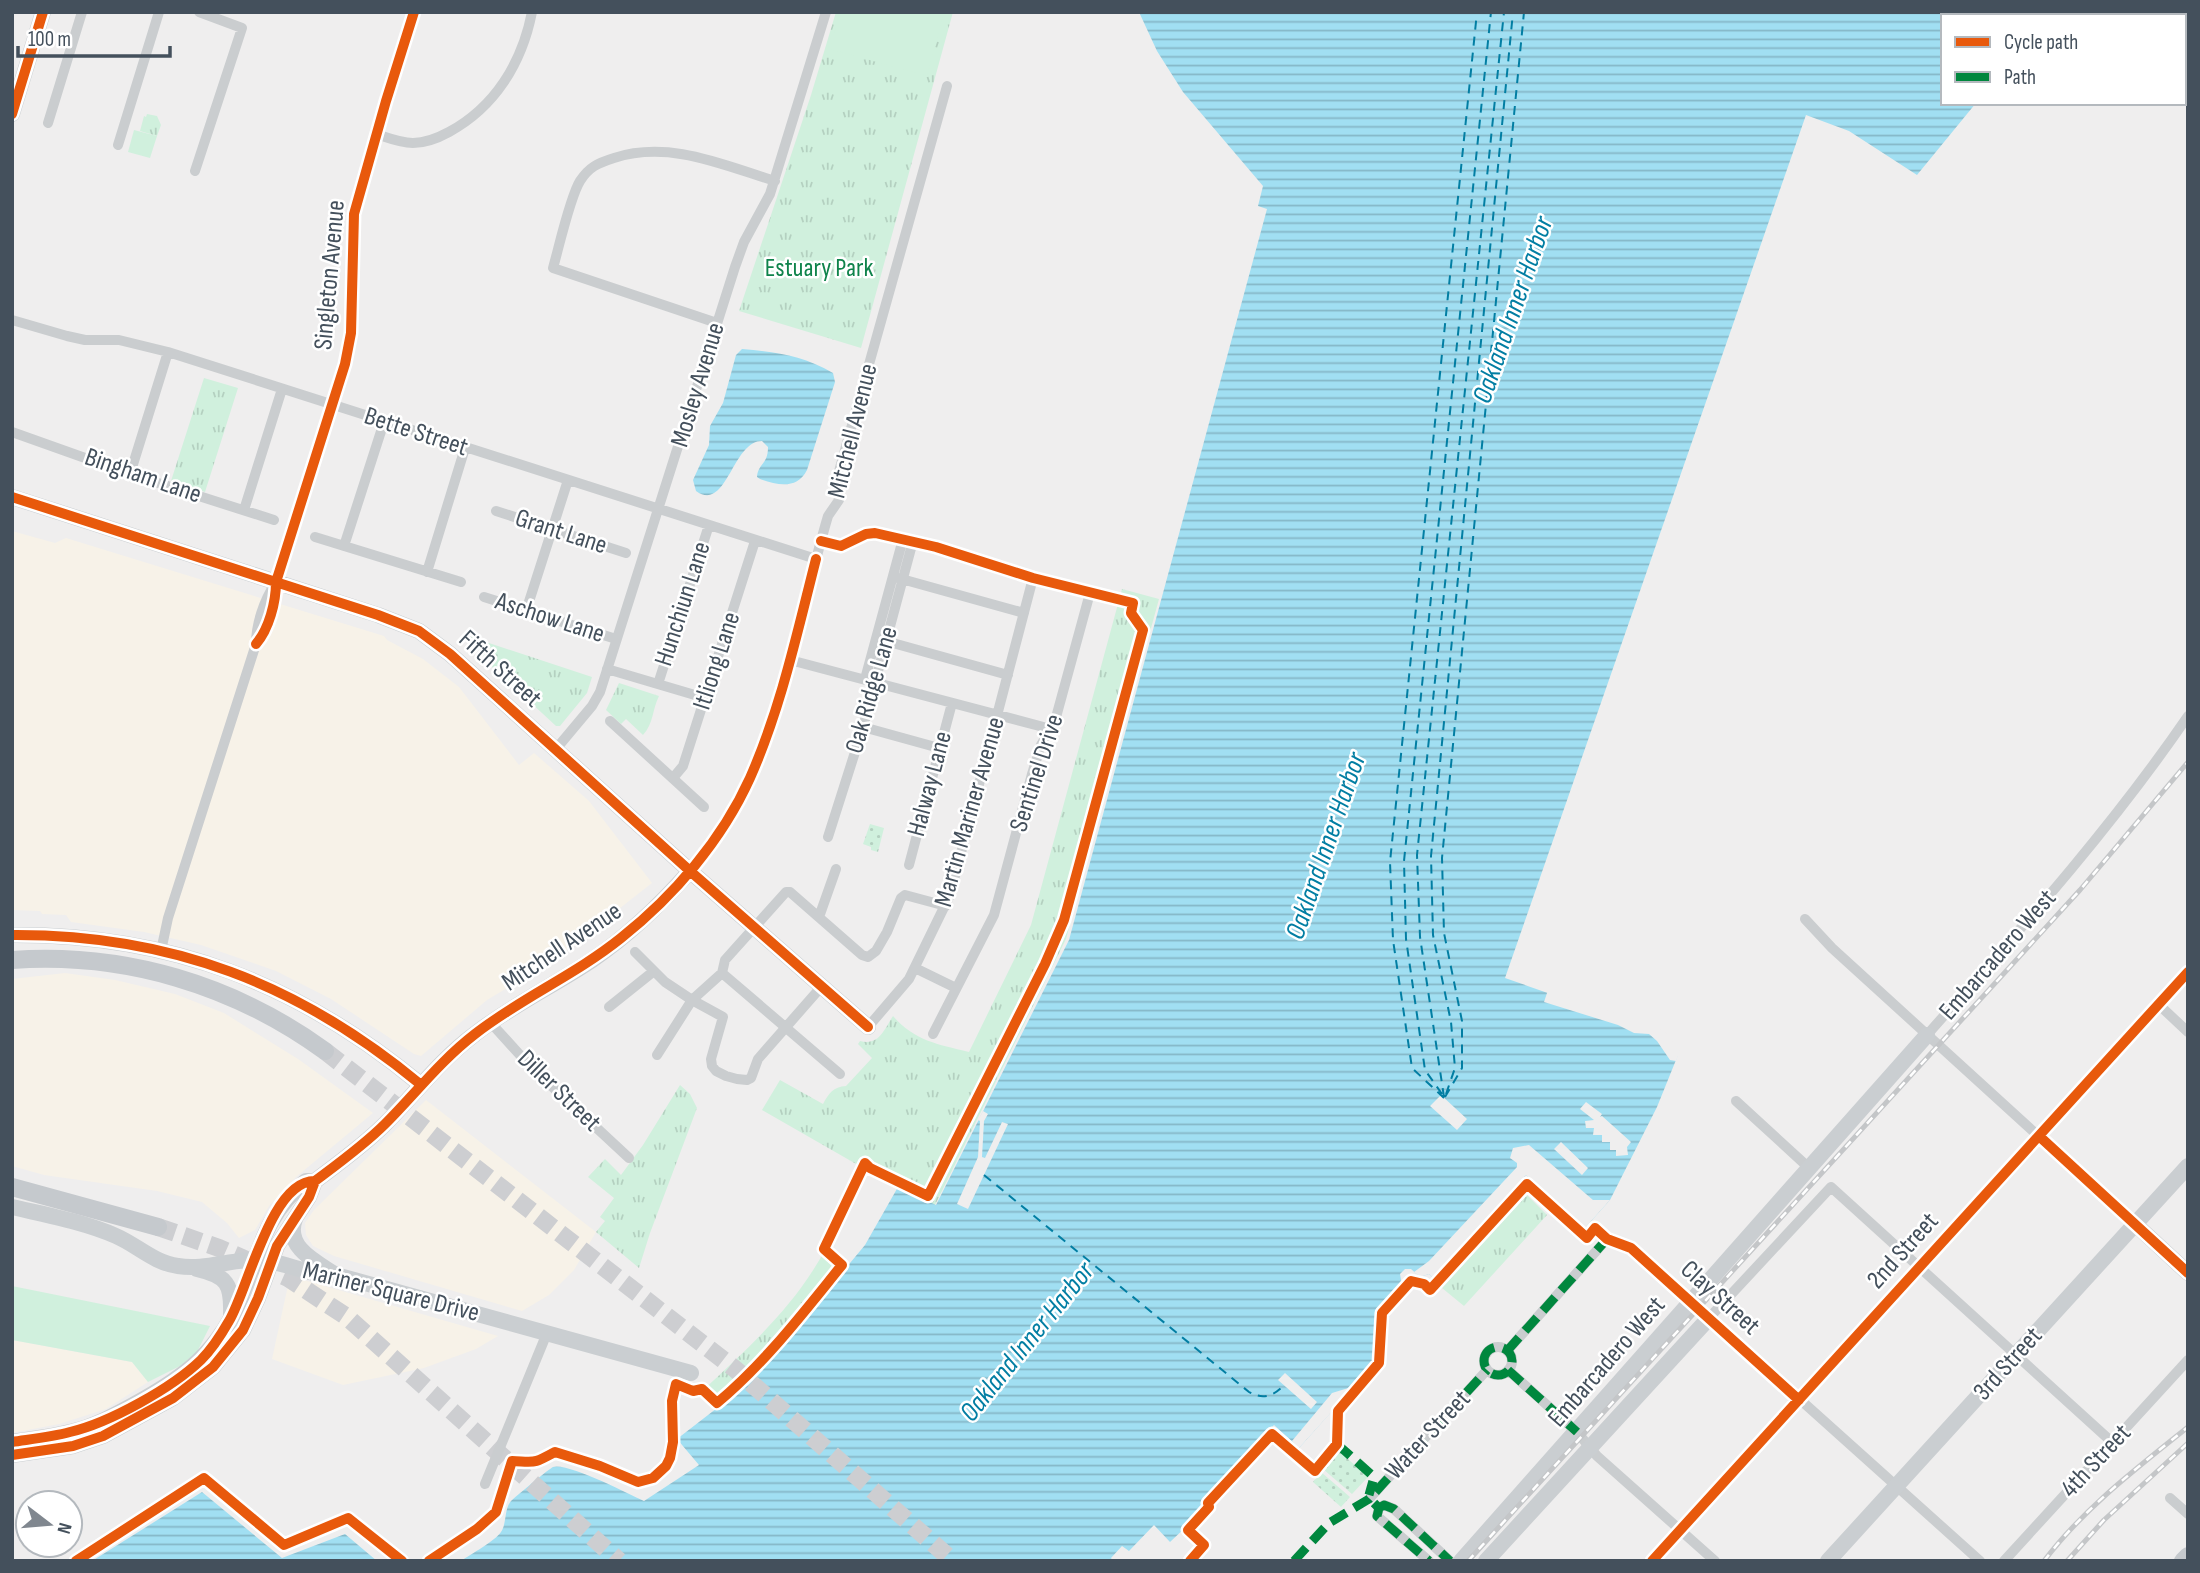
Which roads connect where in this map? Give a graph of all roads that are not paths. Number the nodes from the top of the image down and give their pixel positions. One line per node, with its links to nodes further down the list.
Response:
1 (43, 12): 9 (street)
2 (82, 12): 10 (street)
3 (159, 12): 12 (street)
4 (199, 12): 13 (street)
5 (414, 12): 11 (street, Singleton Avenue)
6 (532, 12): 11 (street)
7 (826, 12): 14 (street, Mosley Avenue)
8 (947, 86): 37 (street, Mitchell Avenue)
9 (12, 114)
10 (48, 123)
11 (376, 134): 19 (street, Singleton Avenue)
12 (118, 145)
13 (195, 170)
14 (775, 181): 16 (street, Mosley Avenue); 16 (street)
15 (12, 320): 17 (street, Bette Street)
16 (717, 323): 26 (street, Mosley Avenue)
17 (168, 352): 18 (street, Bette Street); 23 (street)
18 (282, 389): 19 (street, Bette Street); 27 (street)
19 (332, 406): 20 (street, Bette Street); 41 (street, Singleton Avenue)
20 (384, 422): 22 (street, Bette Street); 35 (street)
21 (12, 432): 23 (street, Bingham Lane)
22 (465, 448): 24 (street, Bette Street); 38 (street)
23 (130, 474): 27 (street, Bingham Lane)
24 (568, 480): 26 (street, Bette Street); 31 (street)
25 (12, 497): 41 (street, Fifth Street)
26 (659, 509): 30 (street, Bette Street); 47 (street, Mosley Avenue)
27 (244, 510): 29 (street, Bingham Lane)
28 (496, 511): 31 (street, Grant Lane)
29 (274, 520)
30 (709, 525): 34 (street, Bette Street); 53 (street, Hunchiun Lane)
31 (552, 530): 36 (street, Grant Lane); 45 (street)
32 (315, 537): 35 (street)
33 (908, 540): 39 (street, Oak Ridge Lane)
34 (755, 541): 37 (street, Bette Street); 54 (street, Itliong Lane)
35 (344, 546): 38 (street)
36 (626, 553)
37 (816, 559): 49 (street, Mitchell Avenue)
38 (427, 572): 42 (street)
39 (898, 578): 46 (street); 48 (street, Oak Ridge Lane)
40 (1033, 578): 46 (street, Martin Mariner Avenue)
41 (276, 582): 62 (street, Fifth Street); 74 (street, Singleton Avenue)
42 (461, 582)
43 (1090, 593): 60 (street, Sentinel Drive)
44 (484, 597): 45 (street, Aschow Lane)
45 (526, 611): 47 (street, Aschow Lane)
46 (1024, 612): 51 (street, Martin Mariner Avenue)
47 (616, 639): 50 (street, Mosley Avenue)
48 (882, 640): 51 (street); 52 (street, Oak Ridge Lane)
49 (790, 660): 52 (street); 68 (street, Mitchell Avenue)
50 (607, 668): 53 (street); 62 (street, Mosley Avenue)
51 (1008, 676): 56 (street, Martin Mariner Avenue)
52 (869, 681): 55 (street); 59 (street, Oak Ridge Lane)
53 (658, 684): 54 (street)
54 (705, 698): 63 (street, Itliong Lane)
55 (952, 703): 56 (street); 61 (street, Halway Lane)
56 (998, 715): 60 (street); 69 (street, Martin Mariner Avenue)
57 (2188, 716): 91 (street, Embarcadero West)
58 (610, 721): 63 (street)
59 (863, 727): 61 (street); 65 (street, Oak Ridge Lane)
60 (1051, 729): 82 (street, Sentinel Drive)
61 (939, 748): 66 (street, Halway Lane)
62 (556, 749): 68 (street, Fifth Street)
63 (673, 778): 64 (street)
64 (704, 807)
65 (828, 837)
66 (909, 865)
67 (836, 869): 70 (street)
68 (690, 871): 72 (street, Fifth Street); 86 (street, Mitchell Avenue)
69 (946, 906): 70 (street); 77 (street, Martin Mariner Avenue)
70 (819, 918): 72 (street)
71 (1805, 919): 91 (street)
72 (754, 926): 80 (street); 81 (street, Fifth Street)
73 (12, 935): 74 (street)
74 (161, 951): 95 (street)
75 (635, 952): 78 (street)
76 (12, 960): 92 (main road)
77 (915, 968): 82 (street); 88 (street, Martin Mariner Avenue)
78 (654, 971): 83 (street); 85 (street)
79 (2188, 972): 84 (street, 2nd Street)
80 (722, 973): 83 (street); 87 (street)
81 (822, 986): 87 (street); 88 (street, Fifth Street)
82 (956, 988): 90 (street, Sentinel Drive)
83 (692, 1000): 87 (street); 93 (street)
84 (2158, 1004): 89 (street); 97 (street, 2nd Street)
85 (609, 1007)
86 (490, 1022): 95 (street, Mitchell Avenue); 98 (street, Diller Street)
87 (786, 1026): 94 (street)
88 (868, 1027)
89 (2188, 1031)
90 (933, 1034)
91 (1927, 1035): 97 (street); 100 (street, Embarcadero West)
92 (325, 1051)
93 (657, 1055)
94 (840, 1074)
95 (420, 1084): 101 (street, Mitchell Avenue)
96 (1736, 1101): 100 (street)
97 (2039, 1136): 105 (street); 110 (street, 2nd Street)
98 (629, 1158)
99 (2188, 1166): 105 (street, 3rd Street)
100 (1808, 1167): 113 (street, Embarcadero West)
101 (315, 1181): 104 (street); 107 (street, Mitchell Avenue)
102 (12, 1187): 106 (main road)
103 (12, 1207): 109 (street, Mariner Square Drive)
104 (297, 1213): 108 (street); 112 (street)
105 (2134, 1224): 111 (street); 118 (street, 3rd Street)
106 (158, 1227)
107 (254, 1259): 108 (street, Mariner Square Drive); 109 (street, Mariner Square Drive); 115 (street, Mitchell Avenue)
108 (271, 1261): 112 (street, Mariner Square Drive); 128 (street)
109 (188, 1267): 115 (street)
110 (1919, 1267): 114 (street, Embarcadero West); 118 (street); 123 (street, 2nd Street)
111 (2188, 1273)
112 (336, 1275): 116 (street, Mariner Square Drive)
113 (1690, 1301): 114 (street, Clay Street); 117 (street, Clay Street); 124 (street, Embarcadero West)
114 (1709, 1318): 123 (street, Clay Street); 127 (street, Embarcadero West)
115 (231, 1319): 125 (street, Mitchell Avenue)
116 (547, 1333): 122 (street, Mariner Square Drive); 129 (street)
117 (1507, 1351): 120 (street); 121 (street)
118 (2016, 1356): 126 (street); 130 (street, 3rd Street)
119 (2188, 1360): 126 (street, 4th Street)
120 (1487, 1370): 121 (street); 132 (street, Water Street)
121 (1508, 1370): 124 (street)
122 (691, 1373)
123 (1799, 1400): 130 (street, Clay Street); 134 (street, 2nd Street)
124 (1577, 1432): 127 (street); 138 (street, Embarcadero West)
125 (12, 1442)
126 (2112, 1443): 144 (street, 4th Street)
127 (1589, 1448): 134 (street); 139 (street, Embarcadero West)
128 (12, 1455)
129 (485, 1484)
130 (1897, 1487): 142 (street, 3rd Street); 143 (street, Clay Street)
131 (2170, 1498): 133 (street)
132 (1368, 1499)
133 (2188, 1514)
134 (1680, 1530): 140 (street, 2nd Street); 141 (street)
135 (2188, 1556): 145 (main road)
136 (1429, 1561): 137 (street)
137 (1450, 1561)
138 (1461, 1561)
139 (1486, 1561)
140 (1652, 1561)
141 (1715, 1561)
142 (1828, 1561)
143 (1980, 1561)
144 (2004, 1561)
145 (2183, 1561)

